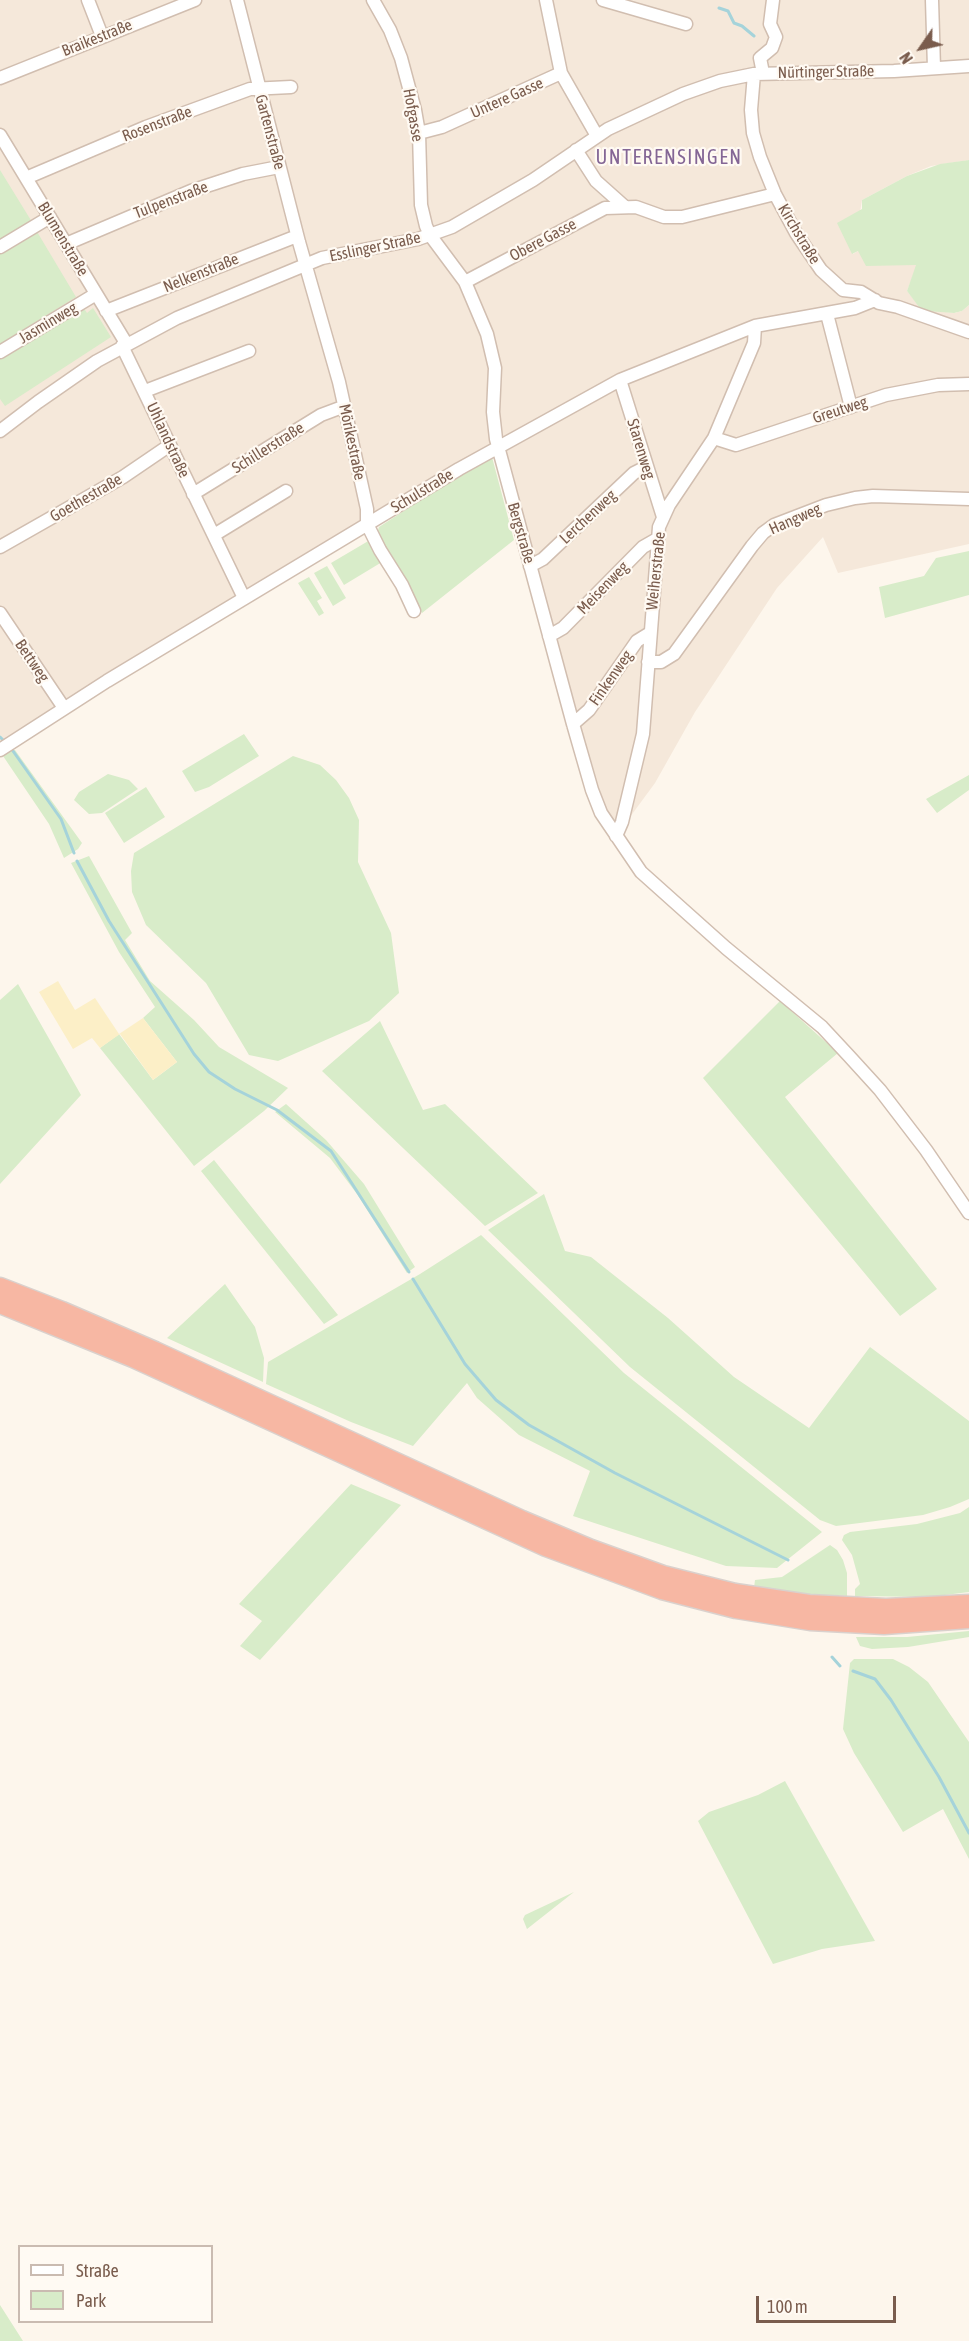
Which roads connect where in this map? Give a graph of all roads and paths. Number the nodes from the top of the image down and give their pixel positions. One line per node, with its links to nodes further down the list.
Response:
1 (88, 0): 10 (street)
2 (195, 0): 10 (street, Braikestraße)
3 (237, 0): 16 (street, Gartenstraße)
4 (374, 0): 18 (street, Hofgasse)
5 (546, 0): 14 (street)
6 (603, 0): 9 (street)
7 (773, 0): 13 (street, Kirchstraße)
8 (932, 0): 12 (street)
9 (686, 24)
10 (102, 36): 15 (street, Braikestraße)
11 (969, 66): 12 (street, Nürtinger Straße)
12 (934, 68): 13 (street, Nürtinger Straße)
13 (759, 73): 19 (street, Esslinger Straße); 24 (street, Kirchstraße)
14 (561, 74): 18 (street, Untere Gasse); 19 (street, Untere Gasse)
15 (0, 78)
16 (258, 87): 17 (street, Rosenstraße); 22 (street, Gartenstraße); 23 (street, Rosenstraße)
17 (291, 87)
18 (418, 133): 28 (street, Hofgasse)
19 (597, 136): 21 (street, Esslinger Straße)
20 (1, 140): 23 (street, Blumenstraße)
21 (576, 150): 25 (street, Obere Gasse); 28 (street, Esslinger Straße)
22 (279, 166): 27 (street, Gartenstraße); 29 (street, Tulpenstraße)
23 (26, 178): 26 (street, Blumenstraße)
24 (775, 194): 25 (street, Obere Gasse); 34 (street, Kirchstraße)
25 (624, 206): 32 (street, Obere Gasse)
26 (50, 217): 29 (street, Blumenstraße); 30 (street)
27 (297, 236): 31 (street, Gartenstraße); 35 (street, Nelkenstraße)
28 (430, 236): 31 (street, Esslinger Straße); 32 (street, Bergstraße)
29 (66, 244): 33 (street, Blumenstraße)
30 (0, 247)
31 (306, 264): 39 (street, Esslinger Straße); 45 (street, Mörikestraße)
32 (465, 282): 50 (street, Bergstraße)
33 (96, 294): 35 (street, Blumenstraße); 41 (street, Jasminweg)
34 (875, 300): 36 (street, Schulstraße); 38 (street, Kirchstraße)
35 (106, 311): 39 (street, Blumenstraße)
36 (827, 314): 37 (street, Schulstraße); 46 (street)
37 (755, 326): 42 (street, Schulstraße); 48 (street, Weiherstraße)
38 (969, 332)
39 (124, 344): 44 (street, Uhlandstraße); 47 (street, Esslinger Straße)
40 (249, 351): 44 (street)
41 (0, 352)
42 (620, 380): 50 (street, Schulstraße); 51 (street, Starenweg)
43 (969, 384): 46 (street, Greutweg)
44 (145, 391): 49 (street, Uhlandstraße)
45 (345, 406): 53 (street, Schillerstraße); 56 (street, Mörikestraße)
46 (851, 407): 48 (street, Greutweg)
47 (1, 429)
48 (714, 438): 55 (street, Weiherstraße)
49 (170, 445): 53 (street, Uhlandstraße); 59 (street, Goethestraße)
50 (498, 447): 56 (street, Schulstraße); 60 (street, Bergstraße)
51 (646, 467): 55 (street, Starenweg); 60 (street, Lerchenweg)
52 (286, 491): 57 (street)
53 (193, 494): 57 (street, Uhlandstraße)
54 (969, 499): 66 (street, Hangweg)
55 (663, 517): 58 (street, Weiherstraße)
56 (367, 524): 61 (street, Schulstraße); 62 (street, Mörikestraße)
57 (214, 535): 61 (street, Uhlandstraße)
58 (657, 539): 64 (street, Weiherstraße); 65 (street, Meisenweg)
59 (0, 547)
60 (530, 566): 65 (street, Bergstraße)
61 (244, 598): 67 (street, Schulstraße)
62 (414, 611)
63 (0, 613): 67 (street, Bettweg)
64 (650, 633): 66 (street, Weiherstraße); 68 (street, Finkenweg)
65 (549, 636): 68 (street, Bergstraße)
66 (648, 662): 70 (street, Weiherstraße)
67 (64, 708): 69 (street, Schulstraße)
68 (573, 724): 70 (street, Bergstraße)
69 (2, 748)
70 (616, 836): 71 (street, Bergstraße)
71 (969, 1212)
72 (0, 1287): 75 (highway)
73 (0, 1304): 75 (highway)
74 (969, 1604): 76 (highway)
75 (836, 1615): 76 (highway)
76 (866, 1616): 77 (highway)
77 (969, 1619)

